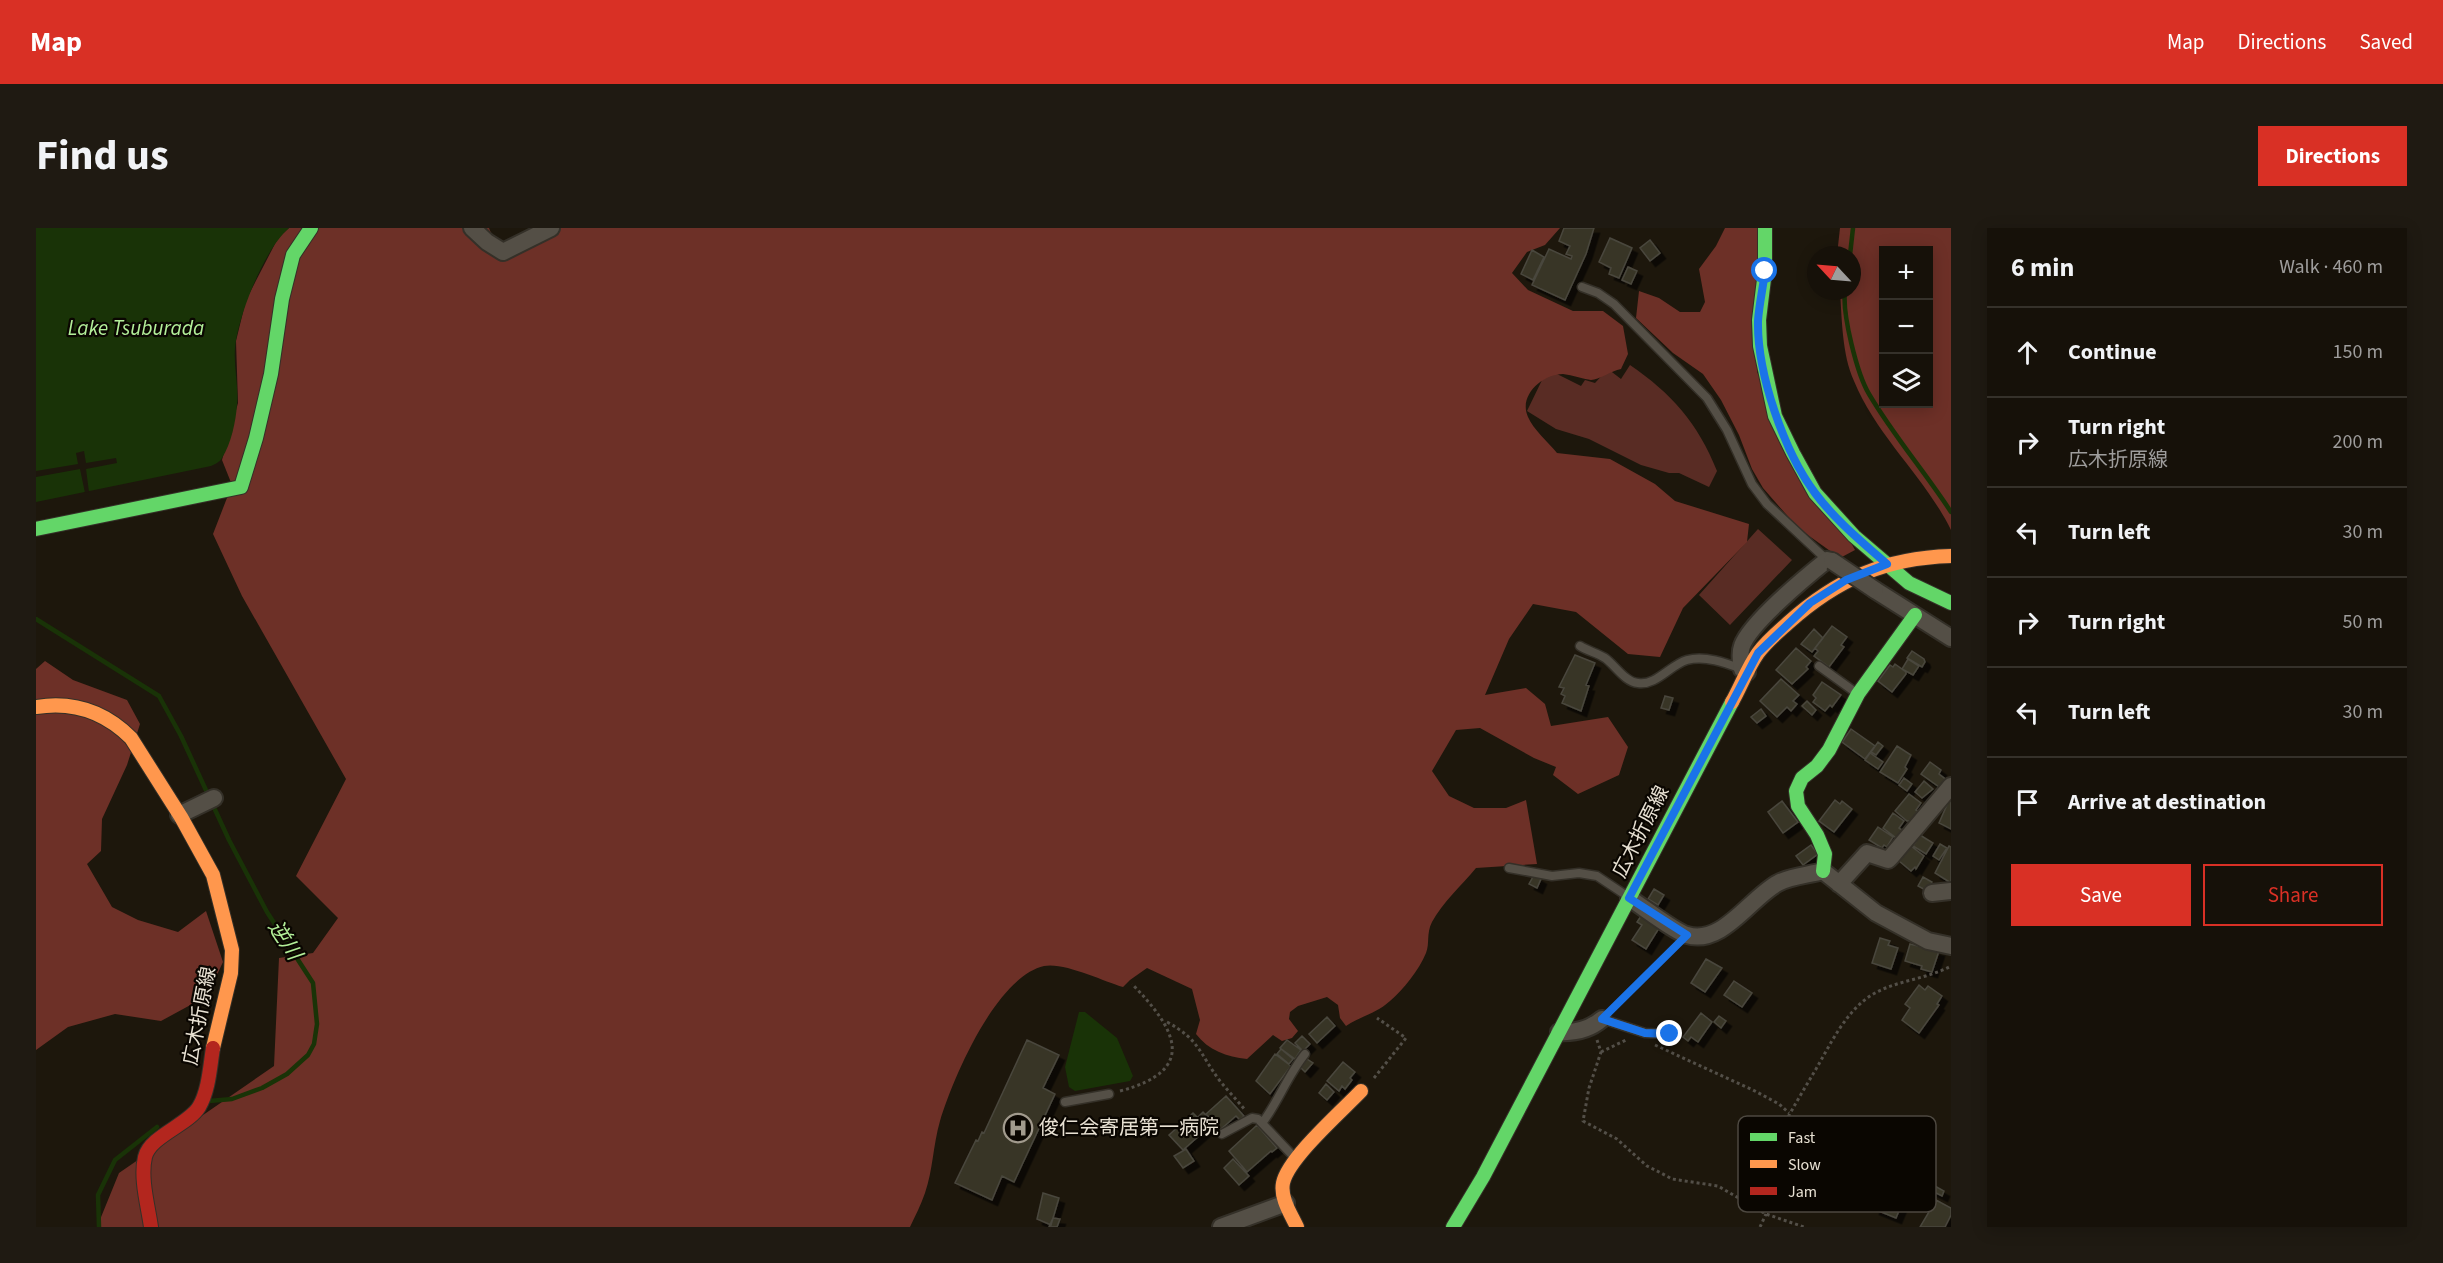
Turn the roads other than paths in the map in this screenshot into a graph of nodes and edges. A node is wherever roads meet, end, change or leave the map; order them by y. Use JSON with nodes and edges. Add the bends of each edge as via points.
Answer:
{"nodes":[{"id":1,"x":311,"y":228,"type":"edge"},
{"id":2,"x":472,"y":228,"type":"edge"},
{"id":3,"x":551,"y":228,"type":"edge"},
{"id":4,"x":1765,"y":228,"type":"edge"},
{"id":5,"x":1582,"y":287,"type":"dead end"},
{"id":6,"x":36,"y":529,"type":"edge"},
{"id":7,"x":1951,"y":556,"type":"edge"},
{"id":8,"x":1830,"y":560,"type":"junction"},
{"id":9,"x":1887,"y":564,"type":"junction"},
{"id":10,"x":1951,"y":603,"type":"edge"},
{"id":11,"x":1915,"y":615,"type":"junction"},
{"id":12,"x":1951,"y":638,"type":"edge"},
{"id":13,"x":1580,"y":646,"type":"dead end"},
{"id":14,"x":1819,"y":666,"type":"dead end"},
{"id":15,"x":1744,"y":671,"type":"junction"},
{"id":16,"x":1858,"y":694,"type":"junction"},
{"id":17,"x":36,"y":707,"type":"edge"},
{"id":18,"x":1951,"y":786,"type":"edge"},
{"id":19,"x":214,"y":798,"type":"dead end"},
{"id":20,"x":180,"y":815,"type":"junction"},
{"id":21,"x":1509,"y":868,"type":"dead end"},
{"id":22,"x":1823,"y":872,"type":"junction"},
{"id":23,"x":1839,"y":884,"type":"junction"},
{"id":24,"x":1951,"y":891,"type":"edge"},
{"id":25,"x":1932,"y":893,"type":"dead end"},
{"id":26,"x":1629,"y":898,"type":"junction"},
{"id":27,"x":1951,"y":946,"type":"edge"},
{"id":28,"x":1598,"y":1022,"type":"joint"},
{"id":29,"x":1559,"y":1032,"type":"junction"},
{"id":30,"x":1670,"y":1034,"type":"dead end"},
{"id":31,"x":1305,"y":1054,"type":"dead end"},
{"id":32,"x":1361,"y":1091,"type":"road end"},
{"id":33,"x":1109,"y":1094,"type":"road end"},
{"id":34,"x":1065,"y":1102,"type":"dead end"},
{"id":35,"x":1263,"y":1122,"type":"junction"},
{"id":36,"x":1222,"y":1134,"type":"dead end"},
{"id":37,"x":1296,"y":1160,"type":"junction"},
{"id":38,"x":1286,"y":1203,"type":"junction"},
{"id":39,"x":151,"y":1227,"type":"edge"},
{"id":40,"x":1221,"y":1227,"type":"edge"},
{"id":41,"x":1297,"y":1227,"type":"edge"},
{"id":42,"x":1453,"y":1227,"type":"edge"}],
"edges":[{"from":1,"to":6,"type":"main road","via":[[293,255],[271,374],[241,487]]},
{"from":2,"to":3,"type":"street","via":[[503,252]]},
{"from":4,"to":9,"type":"main road","via":[[1765,271],[1758,320],[1775,416],[1815,493],[1854,536]]},
{"from":5,"to":8,"type":"lane","via":[[1614,304],[1700,390],[1718,412],[1752,484],[1767,504]]},
{"from":7,"to":9,"type":"main road","name":"広木折原線"},
{"from":8,"to":11,"type":"street","bridge":true},
{"from":8,"to":15,"type":"street","via":[[1786,595],[1749,635],[1740,658]]},
{"from":9,"to":10,"type":"main road","via":[[1909,583]]},
{"from":9,"to":15,"type":"main road","name":"広木折原線","via":[[1846,580],[1810,603]]},
{"from":11,"to":12,"type":"street"},
{"from":11,"to":16,"type":"main road"},
{"from":13,"to":15,"type":"lane","via":[[1607,660],[1637,684],[1651,682],[1689,659],[1706,659]]},
{"from":14,"to":16,"type":"lane"},
{"from":15,"to":26,"type":"main road","name":"広木折原線"},
{"from":16,"to":22,"type":"main road","via":[[1829,750],[1802,778],[1796,791],[1798,806],[1825,854]]},
{"from":17,"to":20,"type":"main road","name":"広木折原線","via":[[75,706],[96,711],[121,726]]},
{"from":18,"to":23,"type":"street","via":[[1888,860],[1867,853]]},
{"from":19,"to":20,"type":"street"},
{"from":20,"to":39,"type":"main road","name":"広木折原線","via":[[213,875],[232,950],[231,973],[215,1030],[208,1080],[198,1107],[145,1155]]},
{"from":21,"to":26,"type":"lane","via":[[1552,876],[1597,876]]},
{"from":22,"to":23,"type":"street"},
{"from":22,"to":26,"type":"street","via":[[1780,881],[1711,936],[1687,935]]},
{"from":23,"to":27,"type":"street","via":[[1876,913],[1928,941]]},
{"from":24,"to":25,"type":"street"},
{"from":26,"to":29,"type":"main road","name":"広木折原線"},
{"from":28,"to":29,"type":"street","via":[[1571,1033]]},
{"from":28,"to":30,"type":"lane","via":[[1645,1033]]},
{"from":29,"to":42,"type":"main road","name":"広木折原線"},
{"from":31,"to":35,"type":"lane"},
{"from":32,"to":37,"type":"main road"},
{"from":33,"to":34,"type":"lane"},
{"from":35,"to":36,"type":"lane","via":[[1252,1118]]},
{"from":35,"to":37,"type":"lane"},
{"from":37,"to":38,"type":"main road","via":[[1283,1183]]},
{"from":38,"to":40,"type":"street"},
{"from":38,"to":41,"type":"main road"}]}
